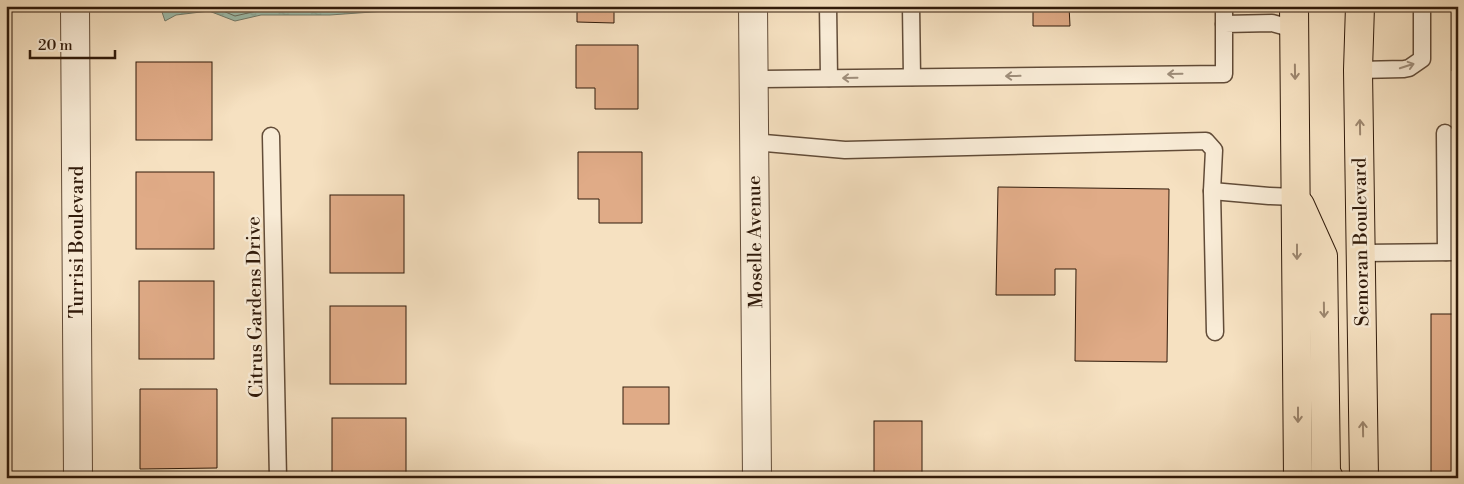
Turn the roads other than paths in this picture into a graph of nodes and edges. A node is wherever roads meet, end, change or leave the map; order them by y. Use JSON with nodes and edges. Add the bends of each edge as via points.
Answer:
{"nodes":[{"id":1,"x":75,"y":6,"type":"edge"},
{"id":2,"x":753,"y":6,"type":"edge"},
{"id":3,"x":828,"y":6,"type":"edge"},
{"id":4,"x":911,"y":6,"type":"edge"},
{"id":5,"x":1224,"y":6,"type":"edge"},
{"id":6,"x":1360,"y":6,"type":"edge"},
{"id":7,"x":1422,"y":6,"type":"edge"},
{"id":8,"x":1294,"y":18,"type":"edge"},
{"id":9,"x":1224,"y":24,"type":"junction"},
{"id":10,"x":1358,"y":70,"type":"junction"},
{"id":11,"x":912,"y":77,"type":"junction"},
{"id":12,"x":829,"y":78,"type":"junction"},
{"id":13,"x":754,"y":79,"type":"junction"},
{"id":14,"x":1445,"y":133,"type":"dead end"},
{"id":15,"x":271,"y":136,"type":"dead end"},
{"id":16,"x":754,"y":142,"type":"junction"},
{"id":17,"x":1212,"y":191,"type":"junction"},
{"id":18,"x":1296,"y":197,"type":"junction"},
{"id":19,"x":1452,"y":252,"type":"edge"},
{"id":20,"x":1362,"y":253,"type":"junction"},
{"id":21,"x":1214,"y":332,"type":"dead end"},
{"id":22,"x":78,"y":478,"type":"edge"},
{"id":23,"x":278,"y":478,"type":"edge"},
{"id":24,"x":757,"y":478,"type":"edge"},
{"id":25,"x":1298,"y":478,"type":"edge"},
{"id":26,"x":1330,"y":478,"type":"edge"},
{"id":27,"x":1364,"y":478,"type":"edge"}],
"edges":[{"from":1,"to":22,"type":"street","name":"Turrisi Boulevard"},
{"from":2,"to":13,"type":"street","name":"Moselle Avenue"},
{"from":3,"to":12,"type":"lane"},
{"from":4,"to":11,"type":"lane"},
{"from":5,"to":9,"type":"lane"},
{"from":6,"to":10,"type":"main road","name":"Semoran Boulevard"},
{"from":10,"to":7,"type":"lane","one_way":true,"via":[[1404,69],[1422,59]]},
{"from":8,"to":9,"type":"lane","via":[[1272,23]]},
{"from":8,"to":18,"type":"main road","one_way":true},
{"from":9,"to":11,"type":"lane","one_way":true,"via":[[1224,74]]},
{"from":20,"to":10,"type":"main road","name":"Semoran Boulevard","one_way":true},
{"from":11,"to":12,"type":"lane","one_way":true},
{"from":12,"to":13,"type":"lane"},
{"from":13,"to":16,"type":"street","name":"Moselle Avenue"},
{"from":14,"to":19,"type":"lane"},
{"from":15,"to":23,"type":"lane","name":"Citrus Gardens Drive"},
{"from":16,"to":17,"type":"lane","via":[[845,150],[1206,141],[1214,150]]},
{"from":16,"to":24,"type":"street","name":"Moselle Avenue"},
{"from":17,"to":18,"type":"lane"},
{"from":17,"to":21,"type":"lane"},
{"from":18,"to":25,"type":"main road","one_way":true},
{"from":18,"to":26,"type":"main road","one_way":true,"via":[[1323,256],[1326,472]]},
{"from":19,"to":20,"type":"lane"},
{"from":27,"to":20,"type":"main road","name":"Semoran Boulevard","one_way":true}]}
